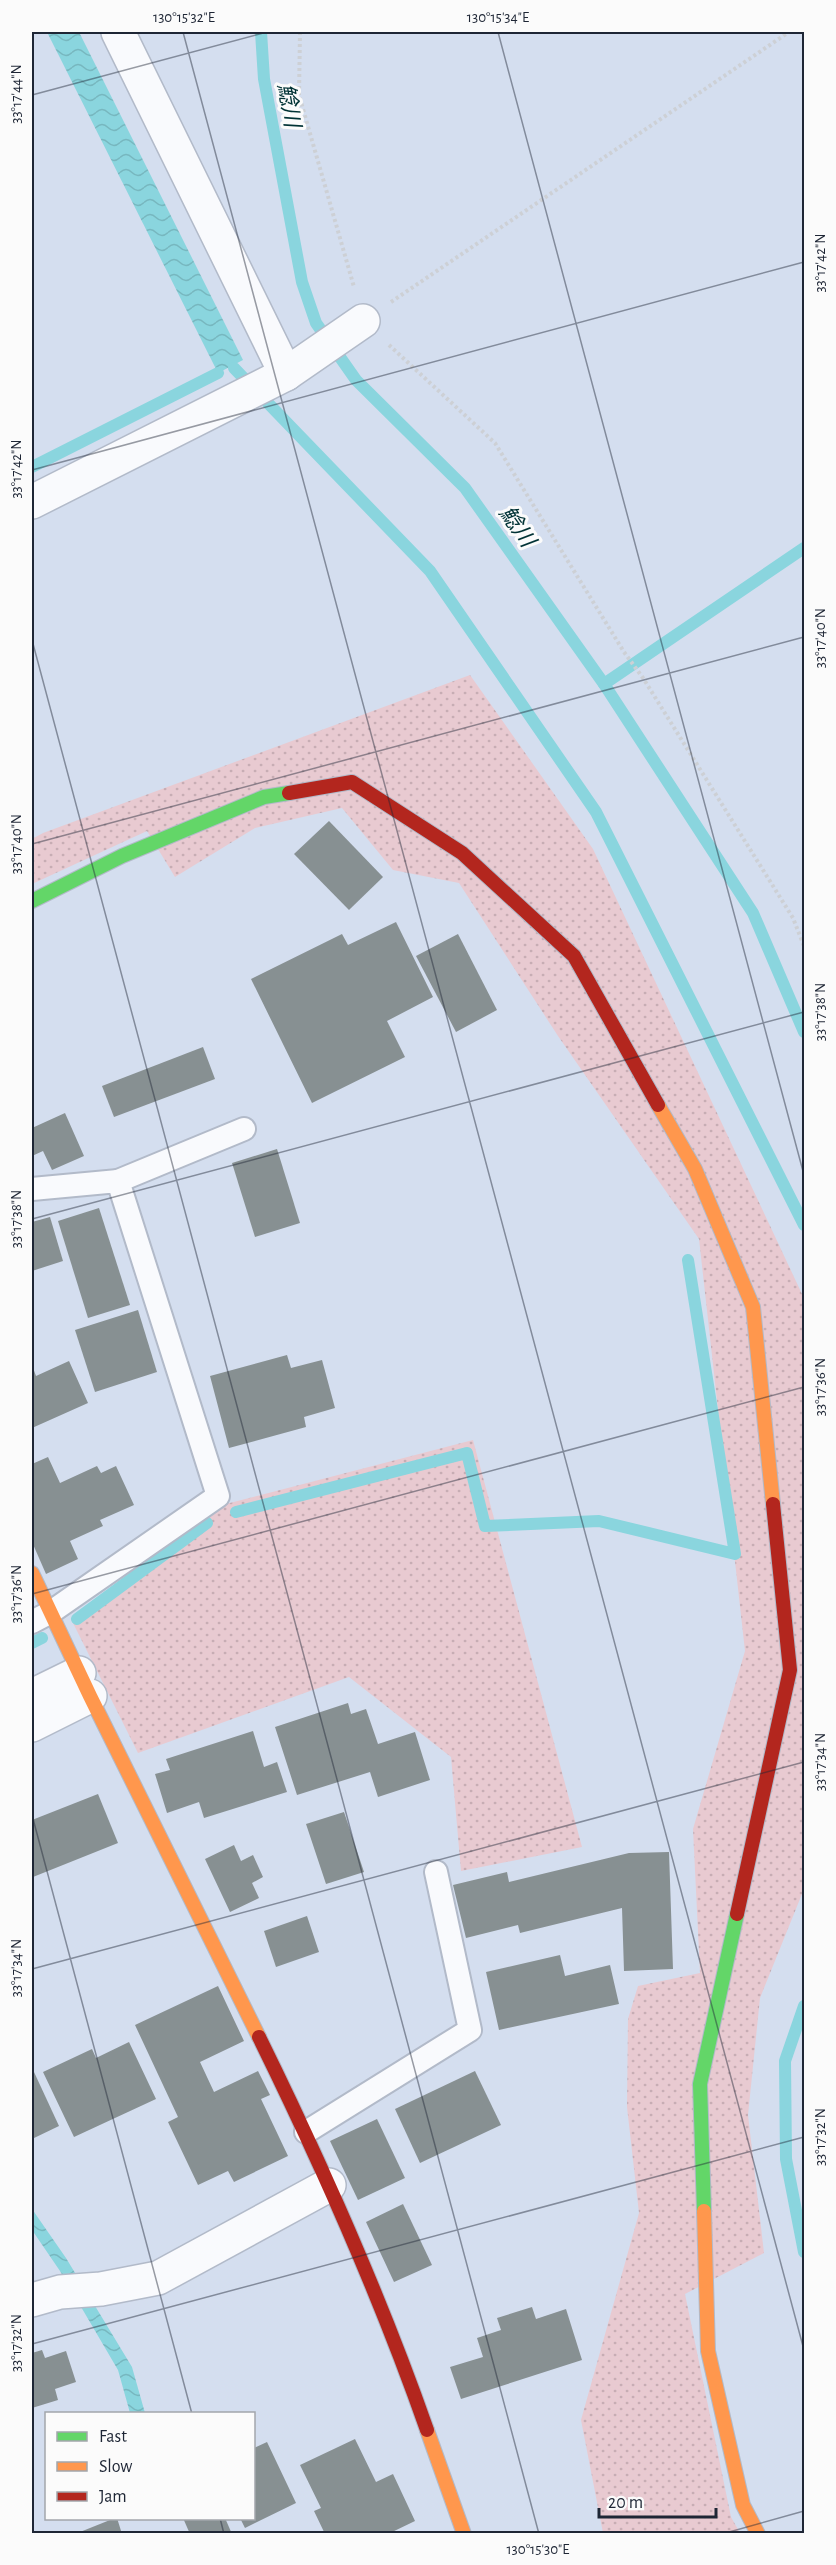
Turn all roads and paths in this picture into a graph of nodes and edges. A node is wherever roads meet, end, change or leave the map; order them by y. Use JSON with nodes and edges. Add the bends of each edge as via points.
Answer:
{"nodes":[{"id":1,"x":118,"y":32,"type":"edge"},
{"id":2,"x":300,"y":32,"type":"edge"},
{"id":3,"x":789,"y":32,"type":"edge"},
{"id":4,"x":363,"y":321,"type":"junction"},
{"id":5,"x":278,"y":378,"type":"junction"},
{"id":6,"x":32,"y":502,"type":"edge"},
{"id":7,"x":32,"y":901,"type":"edge"},
{"id":8,"x":804,"y":946,"type":"edge"},
{"id":9,"x":244,"y":1129,"type":"dead end"},
{"id":10,"x":118,"y":1181,"type":"junction"},
{"id":11,"x":32,"y":1188,"type":"edge"},
{"id":12,"x":32,"y":1573,"type":"edge"},
{"id":13,"x":41,"y":1617,"type":"edge"},
{"id":14,"x":85,"y":1684,"type":"junction"},
{"id":15,"x":32,"y":1695,"type":"edge"},
{"id":16,"x":32,"y":1725,"type":"edge"},
{"id":17,"x":436,"y":1872,"type":"dead end"},
{"id":18,"x":306,"y":2132,"type":"junction"},
{"id":19,"x":329,"y":2185,"type":"junction"},
{"id":20,"x":46,"y":2296,"type":"edge"},
{"id":21,"x":464,"y":2534,"type":"edge"},
{"id":22,"x":758,"y":2534,"type":"edge"}],
"edges":[{"from":1,"to":5,"type":"street"},
{"from":2,"to":4,"type":"path","via":[[299,95]]},
{"from":3,"to":4,"type":"path"},
{"from":4,"to":5,"type":"street"},
{"from":4,"to":8,"type":"path","via":[[495,443],[793,918]]},
{"from":5,"to":6,"type":"street"},
{"from":7,"to":22,"type":"street","via":[[122,856],[264,797],[352,782],[462,853],[574,956],[695,1169],[753,1307],[790,1670],[700,2084],[708,2351],[743,2505]]},
{"from":9,"to":10,"type":"lane"},
{"from":10,"to":11,"type":"lane"},
{"from":10,"to":13,"type":"lane","via":[[218,1496]]},
{"from":12,"to":13,"type":"street"},
{"from":13,"to":14,"type":"street"},
{"from":14,"to":15,"type":"street"},
{"from":14,"to":16,"type":"street"},
{"from":14,"to":18,"type":"street"},
{"from":17,"to":18,"type":"lane","via":[[470,2030]]},
{"from":18,"to":19,"type":"street"},
{"from":19,"to":20,"type":"street","via":[[158,2278]]},
{"from":19,"to":21,"type":"street","via":[[404,2364]]}]}
